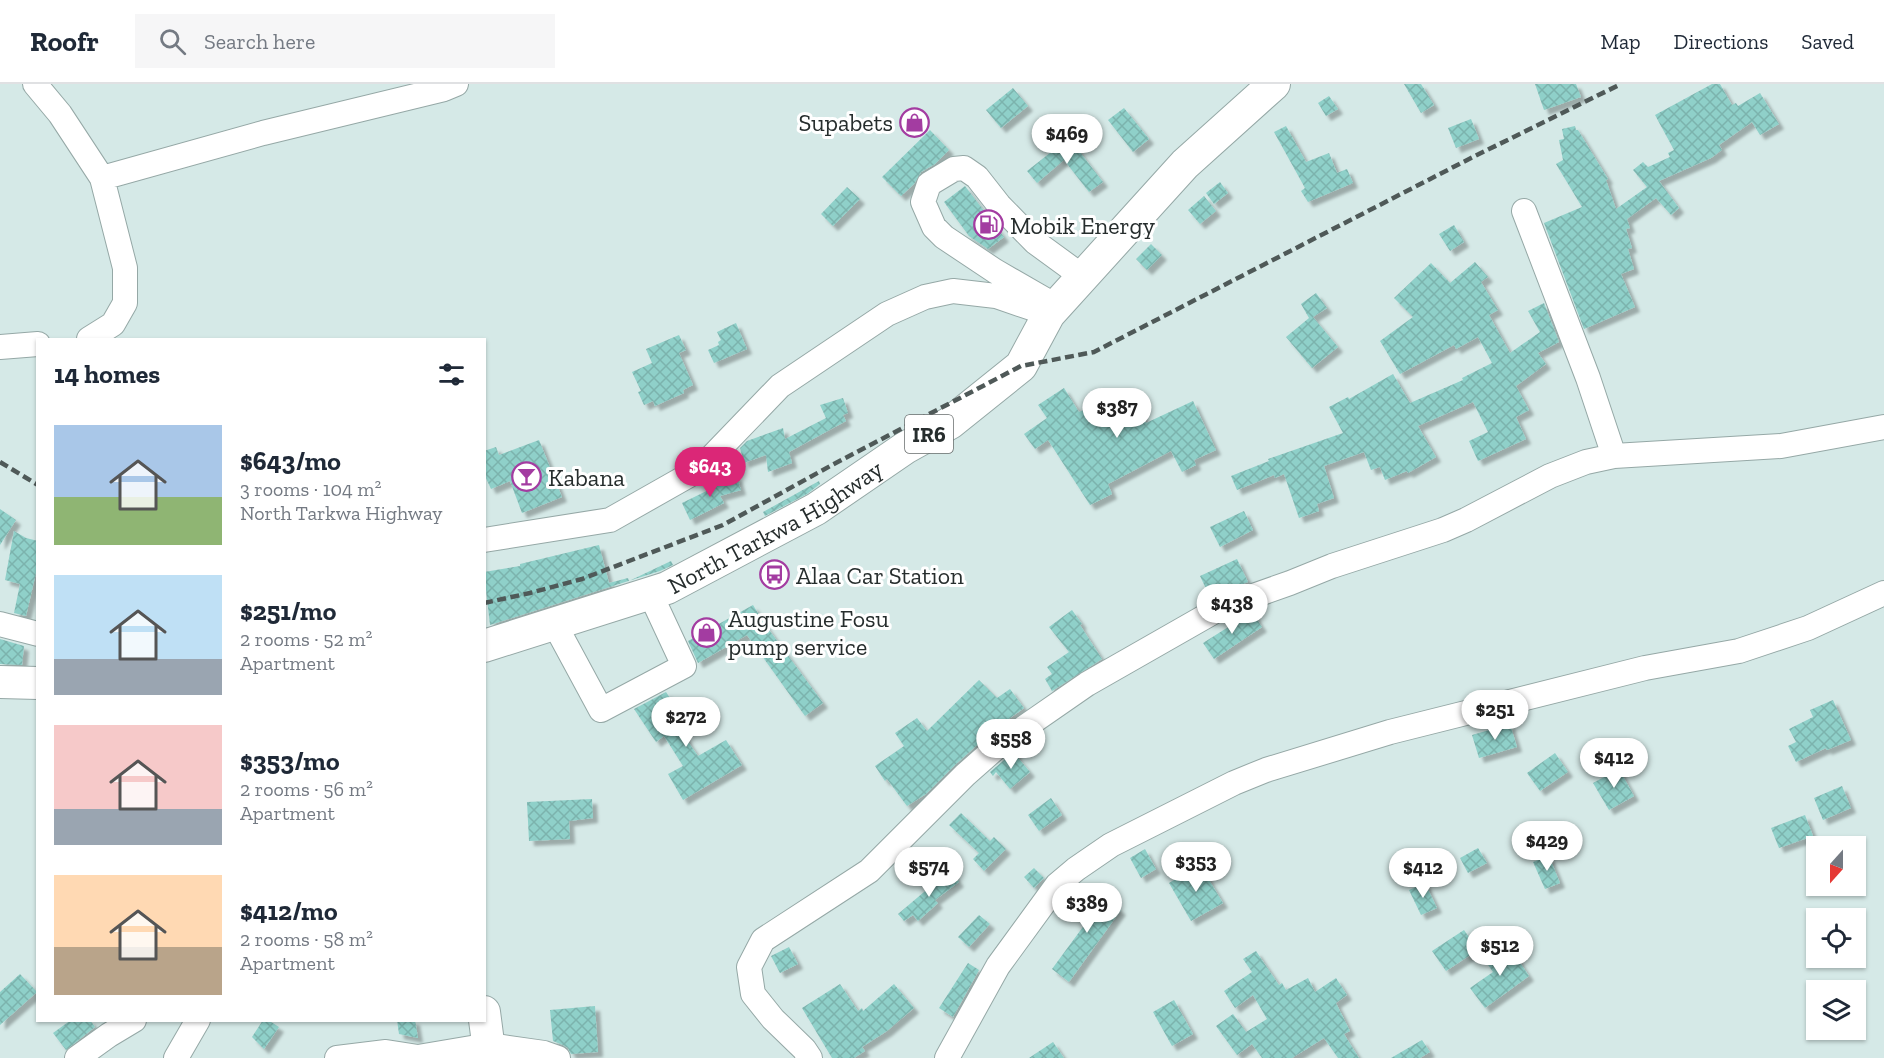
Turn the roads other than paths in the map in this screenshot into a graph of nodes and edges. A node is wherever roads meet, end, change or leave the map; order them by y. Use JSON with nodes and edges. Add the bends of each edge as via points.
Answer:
{"nodes":[{"id":1,"x":35,"y":84,"type":"edge"},
{"id":2,"x":456,"y":84,"type":"edge"},
{"id":3,"x":1274,"y":84,"type":"edge"},
{"id":4,"x":102,"y":178,"type":"junction"},
{"id":5,"x":1524,"y":211,"type":"dead end"},
{"id":6,"x":1083,"y":277,"type":"junction"},
{"id":7,"x":1053,"y":310,"type":"junction"},
{"id":8,"x":91,"y":338,"type":"edge"},
{"id":9,"x":36,"y":344,"type":"edge"},
{"id":10,"x":0,"y":347,"type":"edge"},
{"id":11,"x":1884,"y":427,"type":"edge"},
{"id":12,"x":1614,"y":456,"type":"junction"},
{"id":13,"x":486,"y":540,"type":"edge"},
{"id":14,"x":650,"y":593,"type":"junction"},
{"id":15,"x":1884,"y":593,"type":"edge"},
{"id":16,"x":554,"y":623,"type":"junction"},
{"id":17,"x":0,"y":624,"type":"edge"},
{"id":18,"x":36,"y":633,"type":"edge"},
{"id":19,"x":486,"y":645,"type":"edge"},
{"id":20,"x":0,"y":682,"type":"edge"},
{"id":21,"x":36,"y":683,"type":"edge"},
{"id":22,"x":131,"y":1022,"type":"edge"},
{"id":23,"x":197,"y":1022,"type":"edge"},
{"id":24,"x":485,"y":1022,"type":"edge"},
{"id":25,"x":489,"y":1052,"type":"edge"},
{"id":26,"x":77,"y":1058,"type":"edge"},
{"id":27,"x":176,"y":1058,"type":"edge"},
{"id":28,"x":337,"y":1058,"type":"edge"},
{"id":29,"x":418,"y":1058,"type":"edge"},
{"id":30,"x":558,"y":1058,"type":"edge"},
{"id":31,"x":810,"y":1058,"type":"edge"},
{"id":32,"x":947,"y":1058,"type":"edge"}],
"edges":[{"from":1,"to":4,"type":"street"},
{"from":2,"to":4,"type":"street"},
{"from":3,"to":6,"type":"main road","name":"North Tarkwa Highway","number":"IR6","via":[[1185,164]]},
{"from":4,"to":8,"type":"street","via":[[125,268],[124,303],[113,324]]},
{"from":5,"to":12,"type":"street"},
{"from":6,"to":7,"type":"main road","name":"North Tarkwa Highway","number":"IR6"},
{"from":6,"to":7,"type":"street","via":[[1035,242],[964,168],[954,169],[929,184],[923,202],[934,227]]},
{"from":7,"to":13,"type":"street","via":[[996,296],[953,291],[925,297],[888,314],[780,386],[700,469],[610,520]]},
{"from":7,"to":14,"type":"main road","name":"North Tarkwa Highway","number":"IR6","via":[[1021,366],[950,423],[905,447],[816,509],[667,588]]},
{"from":9,"to":10,"type":"street"},
{"from":11,"to":12,"type":"street","via":[[1781,446]]},
{"from":12,"to":31,"type":"street","via":[[1550,476],[1443,530],[1222,607],[1087,684],[999,744],[869,870],[763,940],[749,967],[753,994]]},
{"from":14,"to":16,"type":"main road","name":"North Tarkwa Highway","number":"IR6"},
{"from":14,"to":16,"type":"street","via":[[684,666],[601,710]]},
{"from":15,"to":32,"type":"street","via":[[1808,628],[1739,651],[1645,668],[1390,732],[1234,783],[1111,845],[1057,885],[998,966]]},
{"from":16,"to":19,"type":"main road","name":"North Tarkwa Highway","number":"IR6"},
{"from":17,"to":18,"type":"street"},
{"from":20,"to":21,"type":"main road"},
{"from":22,"to":26,"type":"street"},
{"from":23,"to":27,"type":"street"},
{"from":24,"to":25,"type":"main road"},
{"from":25,"to":29,"type":"street"},
{"from":25,"to":30,"type":"street","via":[[544,1053]]},
{"from":28,"to":29,"type":"street","via":[[386,1052]]}]}
